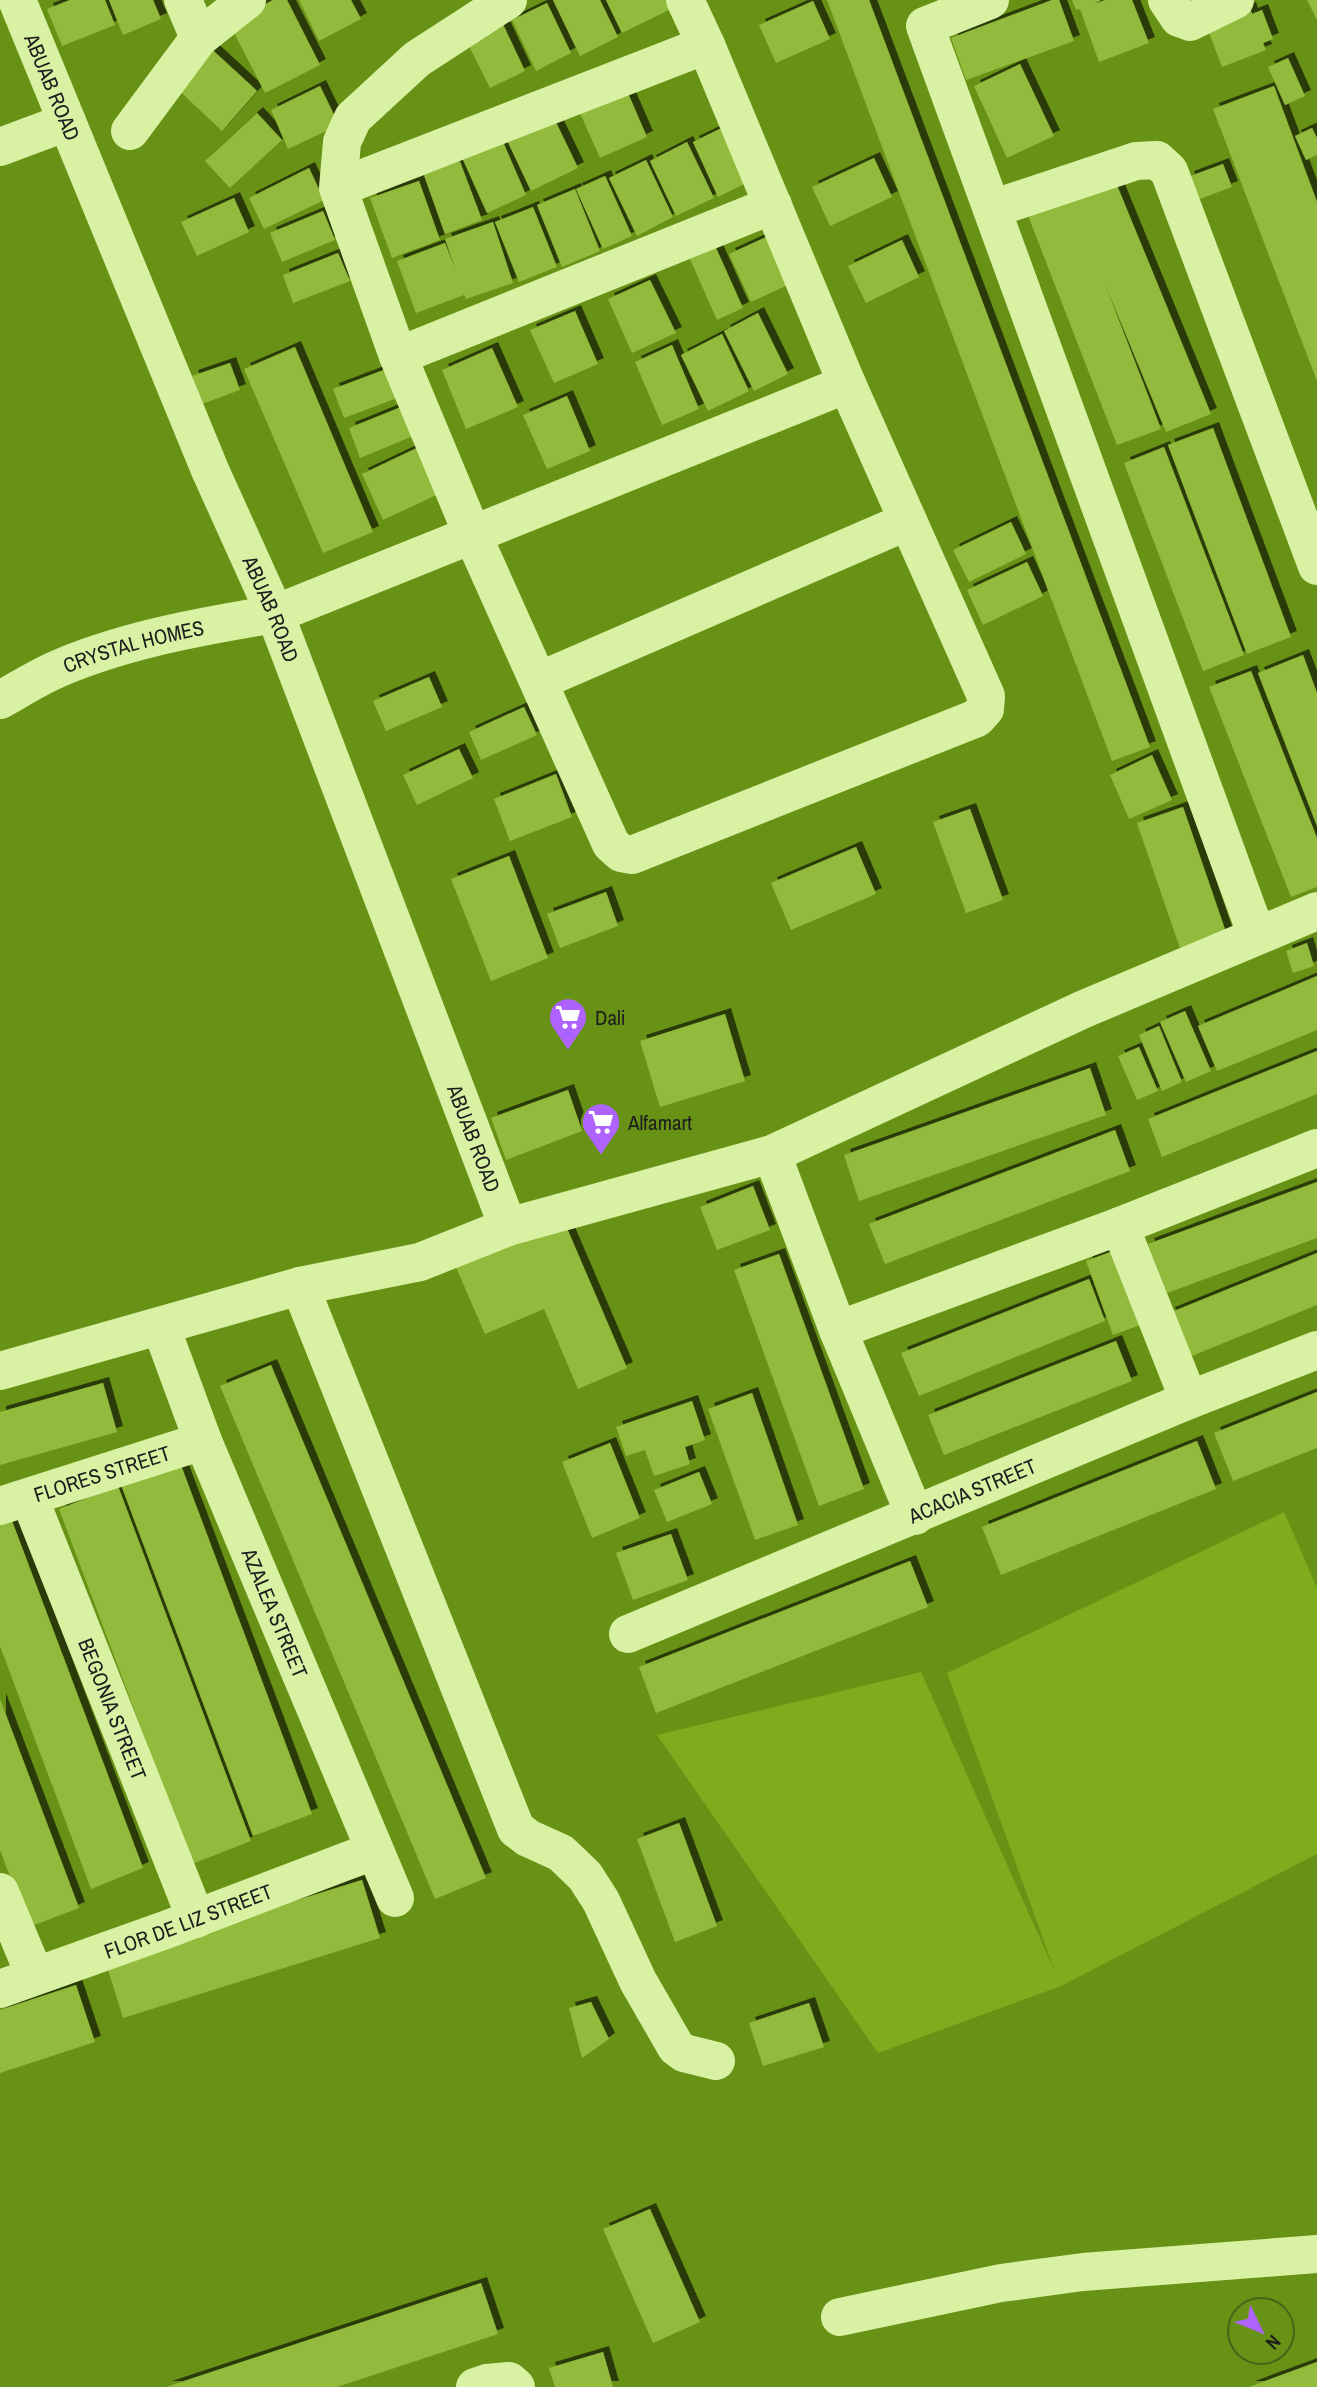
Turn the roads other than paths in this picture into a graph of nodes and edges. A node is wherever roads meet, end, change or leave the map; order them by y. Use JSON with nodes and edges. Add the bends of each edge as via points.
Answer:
{"nodes":[{"id":1,"x":183,"y":0,"type":"edge"},
{"id":2,"x":247,"y":0,"type":"edge"},
{"id":3,"x":508,"y":0,"type":"edge"},
{"id":4,"x":685,"y":0,"type":"edge"},
{"id":5,"x":990,"y":0,"type":"edge"},
{"id":6,"x":1167,"y":0,"type":"edge"},
{"id":7,"x":1235,"y":0,"type":"edge"},
{"id":8,"x":12,"y":7,"type":"edge"},
{"id":9,"x":920,"y":13,"type":"edge"},
{"id":10,"x":199,"y":38,"type":"junction"},
{"id":11,"x":706,"y":45,"type":"junction"},
{"id":12,"x":67,"y":122,"type":"junction"},
{"id":13,"x":130,"y":131,"type":"dead end"},
{"id":14,"x":0,"y":147,"type":"edge"},
{"id":15,"x":338,"y":188,"type":"junction"},
{"id":16,"x":774,"y":205,"type":"junction"},
{"id":17,"x":992,"y":209,"type":"junction"},
{"id":18,"x":398,"y":356,"type":"junction"},
{"id":19,"x":847,"y":384,"type":"junction"},
{"id":20,"x":908,"y":521,"type":"junction"},
{"id":21,"x":473,"y":536,"type":"junction"},
{"id":22,"x":1317,"y":566,"type":"edge"},
{"id":23,"x":275,"y":614,"type":"junction"},
{"id":24,"x":540,"y":681,"type":"junction"},
{"id":25,"x":0,"y":700,"type":"edge"},
{"id":26,"x":1317,"y":911,"type":"edge"},
{"id":27,"x":1257,"y":936,"type":"junction"},
{"id":28,"x":1317,"y":1148,"type":"edge"},
{"id":29,"x":772,"y":1154,"type":"junction"},
{"id":30,"x":1120,"y":1226,"type":"junction"},
{"id":31,"x":508,"y":1227,"type":"junction"},
{"id":32,"x":300,"y":1286,"type":"junction"},
{"id":33,"x":161,"y":1326,"type":"junction"},
{"id":34,"x":838,"y":1330,"type":"junction"},
{"id":35,"x":1317,"y":1350,"type":"edge"},
{"id":36,"x":0,"y":1371,"type":"edge"},
{"id":37,"x":1189,"y":1400,"type":"junction"},
{"id":38,"x":202,"y":1441,"type":"junction"},
{"id":39,"x":14,"y":1502,"type":"edge"},
{"id":40,"x":915,"y":1516,"type":"junction"},
{"id":41,"x":628,"y":1634,"type":"dead end"},
{"id":42,"x":373,"y":1851,"type":"junction"},
{"id":43,"x":0,"y":1892,"type":"edge"},
{"id":44,"x":395,"y":1898,"type":"dead end"},
{"id":45,"x":196,"y":1919,"type":"junction"},
{"id":46,"x":18,"y":1983,"type":"edge"},
{"id":47,"x":716,"y":2062,"type":"dead end"},
{"id":48,"x":1317,"y":2254,"type":"edge"},
{"id":49,"x":840,"y":2317,"type":"dead end"},
{"id":50,"x":475,"y":2387,"type":"edge"},
{"id":51,"x":516,"y":2387,"type":"edge"}],
"edges":[{"from":1,"to":10,"type":"street"},
{"from":2,"to":10,"type":"street"},
{"from":3,"to":15,"type":"street","via":[[417,59],[353,118],[342,142]]},
{"from":4,"to":11,"type":"street"},
{"from":5,"to":9,"type":"street"},
{"from":6,"to":7,"type":"street","via":[[1179,18],[1190,22]]},
{"from":8,"to":12,"type":"street","name":"ABUAB ROAD"},
{"from":9,"to":17,"type":"street"},
{"from":10,"to":13,"type":"street"},
{"from":11,"to":15,"type":"street"},
{"from":11,"to":16,"type":"street"},
{"from":12,"to":14,"type":"street"},
{"from":12,"to":23,"type":"street","name":"ABUAB ROAD","via":[[210,470]]},
{"from":15,"to":18,"type":"street"},
{"from":16,"to":18,"type":"street"},
{"from":16,"to":19,"type":"street"},
{"from":17,"to":22,"type":"street","via":[[1136,161],[1157,160],[1169,171]]},
{"from":17,"to":27,"type":"street"},
{"from":18,"to":21,"type":"street"},
{"from":19,"to":20,"type":"street"},
{"from":19,"to":21,"type":"street","name":"CRYSTAL HOMES"},
{"from":20,"to":24,"type":"street"},
{"from":20,"to":24,"type":"street","via":[[986,696],[985,709],[977,718],[632,855],[611,844]]},
{"from":21,"to":23,"type":"street","name":"CRYSTAL HOMES"},
{"from":21,"to":24,"type":"street"},
{"from":23,"to":25,"type":"street","name":"CRYSTAL HOMES","via":[[202,626],[104,652],[60,668]]},
{"from":23,"to":31,"type":"street","name":"ABUAB ROAD"},
{"from":26,"to":27,"type":"street"},
{"from":27,"to":29,"type":"street","via":[[1084,1009]]},
{"from":28,"to":30,"type":"street"},
{"from":29,"to":31,"type":"street"},
{"from":29,"to":34,"type":"street"},
{"from":30,"to":34,"type":"street"},
{"from":30,"to":37,"type":"street"},
{"from":31,"to":32,"type":"street","via":[[420,1262]]},
{"from":32,"to":33,"type":"street"},
{"from":32,"to":47,"type":"street","via":[[516,1829],[561,1853],[585,1876],[676,2047]]},
{"from":33,"to":36,"type":"street"},
{"from":33,"to":38,"type":"street","name":"AZALEA STREET"},
{"from":34,"to":40,"type":"street"},
{"from":35,"to":37,"type":"street","name":"ACACIA STREET"},
{"from":37,"to":40,"type":"street","name":"ACACIA STREET"},
{"from":38,"to":39,"type":"street","name":"FLORES STREET"},
{"from":38,"to":42,"type":"street","name":"AZALEA STREET"},
{"from":39,"to":45,"type":"street","name":"BEGONIA STREET"},
{"from":40,"to":41,"type":"street","name":"ACACIA STREET"},
{"from":42,"to":44,"type":"street","name":"AZALEA STREET"},
{"from":42,"to":45,"type":"street","name":"FLOR DE LIZ STREET"},
{"from":43,"to":46,"type":"street"},
{"from":45,"to":46,"type":"street","name":"FLOR DE LIZ STREET"},
{"from":48,"to":49,"type":"street","via":[[1083,2272],[1001,2283]]},
{"from":50,"to":51,"type":"street","via":[[509,2381]]}]}
